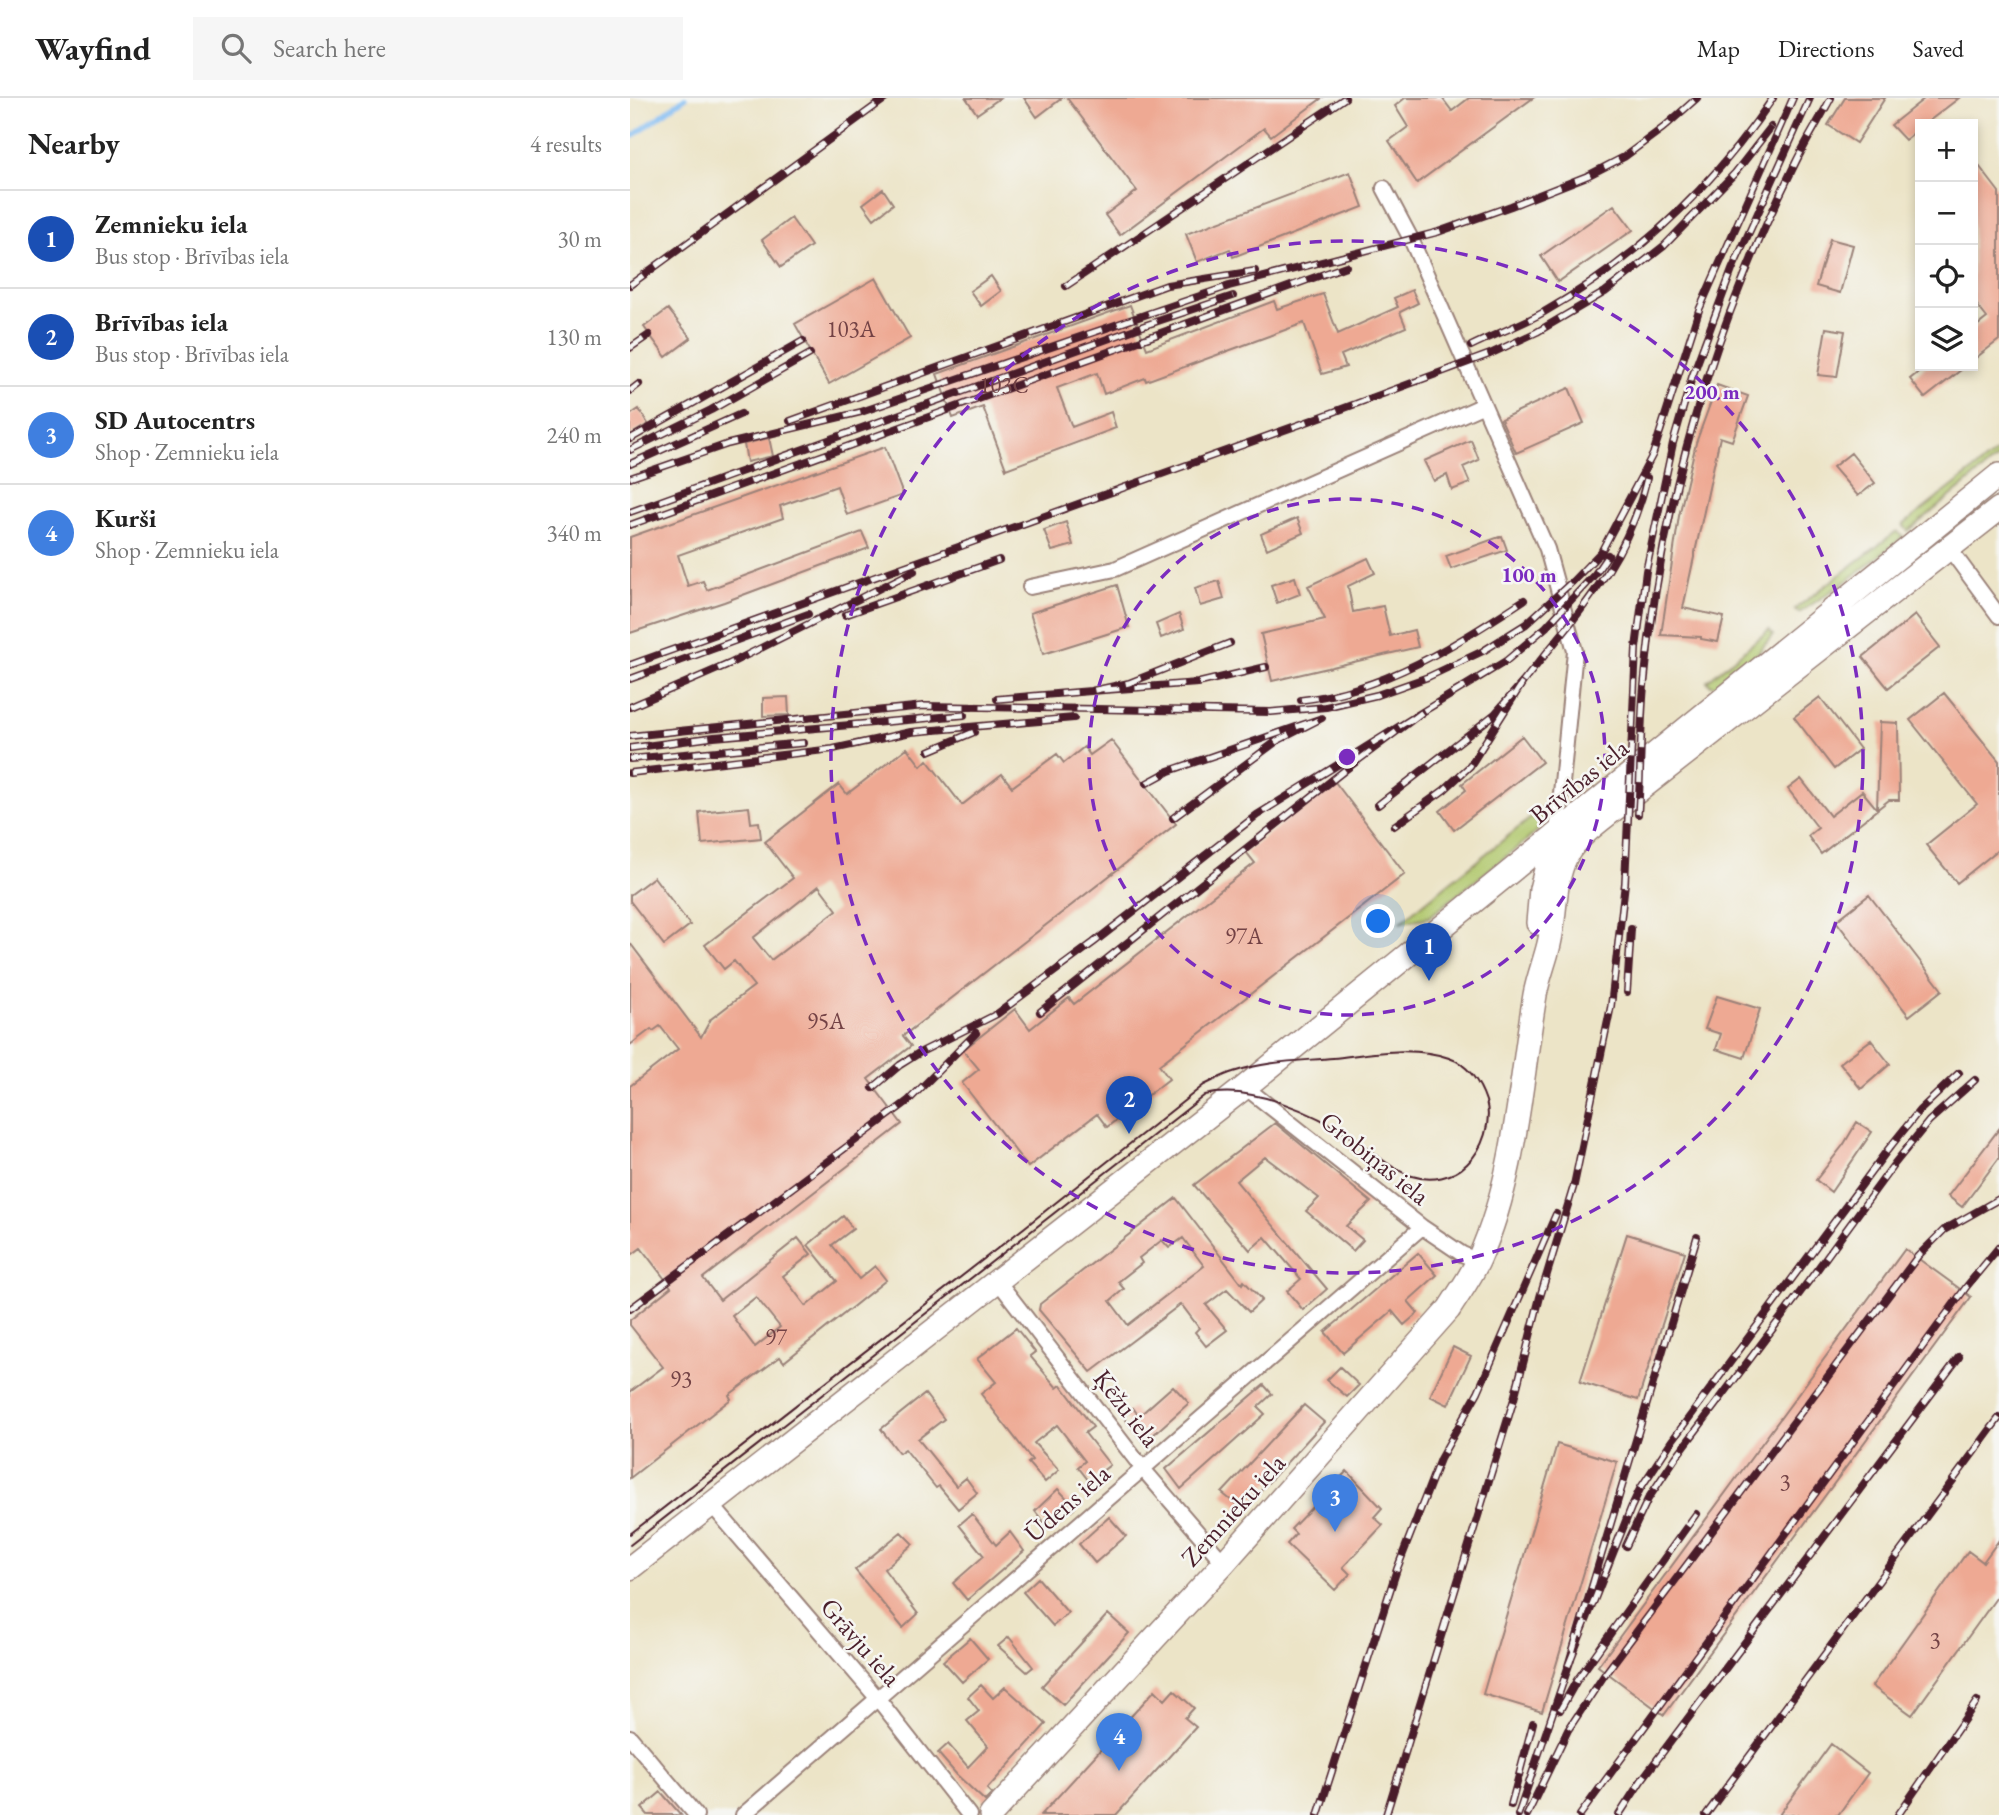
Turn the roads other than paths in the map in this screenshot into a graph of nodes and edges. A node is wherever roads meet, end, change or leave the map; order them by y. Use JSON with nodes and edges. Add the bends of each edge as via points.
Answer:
{"nodes":[{"id":1,"x":1384,"y":188,"type":"dead end"},
{"id":2,"x":1484,"y":405,"type":"junction"},
{"id":3,"x":1999,"y":475,"type":"edge"},
{"id":4,"x":1999,"y":509,"type":"edge"},
{"id":5,"x":1949,"y":548,"type":"junction"},
{"id":6,"x":1030,"y":587,"type":"dead end"},
{"id":7,"x":1999,"y":616,"type":"edge"},
{"id":8,"x":1562,"y":844,"type":"junction"},
{"id":9,"x":1245,"y":1087,"type":"junction"},
{"id":10,"x":1422,"y":1227,"type":"junction"},
{"id":11,"x":1478,"y":1261,"type":"junction"},
{"id":12,"x":997,"y":1280,"type":"junction"},
{"id":13,"x":1143,"y":1469,"type":"junction"},
{"id":14,"x":711,"y":1504,"type":"junction"},
{"id":15,"x":1224,"y":1563,"type":"junction"},
{"id":16,"x":630,"y":1568,"type":"edge"},
{"id":17,"x":878,"y":1699,"type":"junction"},
{"id":18,"x":630,"y":1737,"type":"edge"},
{"id":19,"x":696,"y":1815,"type":"edge"},
{"id":20,"x":743,"y":1815,"type":"edge"},
{"id":21,"x":969,"y":1815,"type":"edge"},
{"id":22,"x":991,"y":1815,"type":"edge"}],
"edges":[{"from":1,"to":2,"type":"street"},
{"from":2,"to":6,"type":"street","via":[[1115,569]]},
{"from":2,"to":8,"type":"street","via":[[1547,549],[1575,651]]},
{"from":3,"to":8,"type":"highway","name":"Brīvības iela"},
{"from":4,"to":5,"type":"highway","name":"Brīvības iela"},
{"from":5,"to":7,"type":"street"},
{"from":5,"to":8,"type":"highway","name":"Brīvības iela","via":[[1596,824]]},
{"from":8,"to":9,"type":"highway","name":"Brīvības iela"},
{"from":8,"to":11,"type":"highway","name":"Zemnieku iela","via":[[1541,889],[1533,965],[1535,992],[1508,1174]]},
{"from":9,"to":10,"type":"street","name":"Grobiņas iela"},
{"from":9,"to":12,"type":"highway","name":"Brīvības iela"},
{"from":10,"to":11,"type":"street","name":"Grobiņas iela"},
{"from":10,"to":13,"type":"street","name":"Ūdens iela"},
{"from":11,"to":15,"type":"highway","name":"Zemnieku iela","via":[[1449,1309]]},
{"from":12,"to":13,"type":"street","name":"Ķēžu iela"},
{"from":12,"to":14,"type":"highway","name":"Brīvības iela"},
{"from":13,"to":15,"type":"street","name":"Ķēžu iela"},
{"from":13,"to":17,"type":"street","name":"Ūdens iela"},
{"from":14,"to":16,"type":"highway","name":"Brīvības iela"},
{"from":14,"to":17,"type":"street","name":"Grāvju iela"},
{"from":15,"to":22,"type":"highway","name":"Zemnieku iela"},
{"from":17,"to":20,"type":"street","name":"Ūdens iela"},
{"from":17,"to":21,"type":"street","name":"Grāvju iela"},
{"from":18,"to":19,"type":"street"}]}
